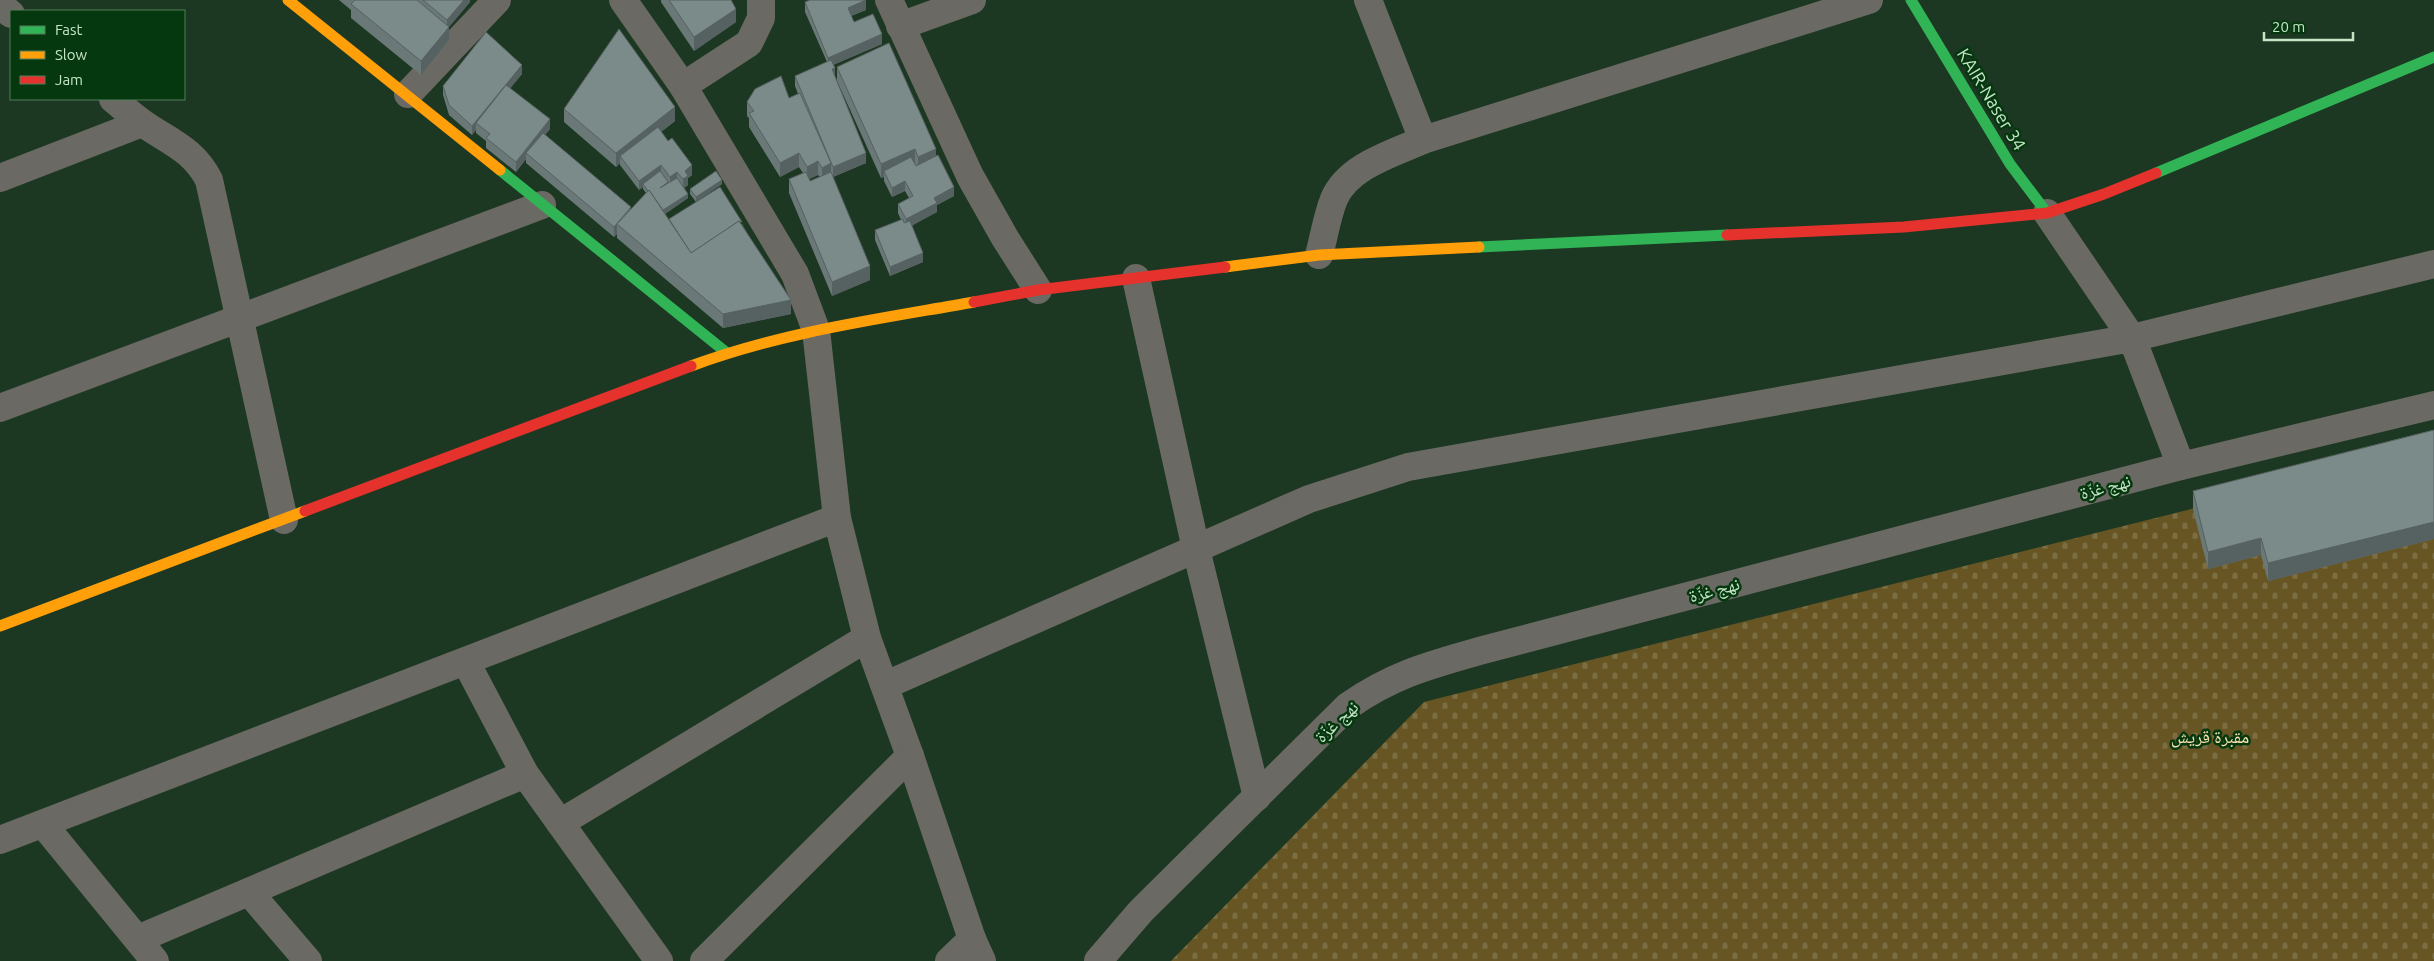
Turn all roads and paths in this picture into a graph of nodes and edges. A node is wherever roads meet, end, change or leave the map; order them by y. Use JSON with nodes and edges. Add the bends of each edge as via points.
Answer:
{"nodes":[{"id":1,"x":288,"y":0,"type":"edge"},
{"id":2,"x":498,"y":0,"type":"edge"},
{"id":3,"x":623,"y":0,"type":"edge"},
{"id":4,"x":761,"y":0,"type":"edge"},
{"id":5,"x":889,"y":0,"type":"edge"},
{"id":6,"x":972,"y":0,"type":"edge"},
{"id":7,"x":1368,"y":0,"type":"edge"},
{"id":8,"x":1869,"y":0,"type":"edge"},
{"id":9,"x":1912,"y":0,"type":"edge"},
{"id":10,"x":0,"y":5,"type":"edge"},
{"id":11,"x":10,"y":13,"type":"edge"},
{"id":12,"x":900,"y":26,"type":"junction"},
{"id":13,"x":2434,"y":56,"type":"edge"},
{"id":14,"x":683,"y":86,"type":"junction"},
{"id":15,"x":408,"y":94,"type":"junction"},
{"id":16,"x":114,"y":100,"type":"edge"},
{"id":17,"x":142,"y":123,"type":"junction"},
{"id":18,"x":1423,"y":140,"type":"junction"},
{"id":19,"x":0,"y":178,"type":"edge"},
{"id":20,"x":542,"y":205,"type":"junction"},
{"id":21,"x":2047,"y":213,"type":"junction"},
{"id":22,"x":1319,"y":255,"type":"junction"},
{"id":23,"x":2434,"y":264,"type":"edge"},
{"id":24,"x":1136,"y":278,"type":"junction"},
{"id":25,"x":1038,"y":290,"type":"junction"},
{"id":26,"x":241,"y":318,"type":"junction"},
{"id":27,"x":816,"y":330,"type":"junction"},
{"id":28,"x":2132,"y":338,"type":"junction"},
{"id":29,"x":728,"y":353,"type":"junction"},
{"id":30,"x":2434,"y":405,"type":"edge"},
{"id":31,"x":0,"y":408,"type":"edge"},
{"id":32,"x":2181,"y":466,"type":"junction"},
{"id":33,"x":837,"y":518,"type":"junction"},
{"id":34,"x":284,"y":520,"type":"junction"},
{"id":35,"x":1196,"y":549,"type":"junction"},
{"id":36,"x":0,"y":626,"type":"edge"},
{"id":37,"x":867,"y":638,"type":"junction"},
{"id":38,"x":466,"y":662,"type":"junction"},
{"id":39,"x":886,"y":685,"type":"junction"},
{"id":40,"x":910,"y":756,"type":"junction"},
{"id":41,"x":524,"y":774,"type":"junction"},
{"id":42,"x":1257,"y":797,"type":"junction"},
{"id":43,"x":560,"y":822,"type":"junction"},
{"id":44,"x":43,"y":824,"type":"junction"},
{"id":45,"x":0,"y":840,"type":"edge"},
{"id":46,"x":249,"y":892,"type":"junction"},
{"id":47,"x":138,"y":939,"type":"junction"},
{"id":48,"x":977,"y":950,"type":"edge"},
{"id":49,"x":155,"y":961,"type":"edge"},
{"id":50,"x":308,"y":961,"type":"edge"},
{"id":51,"x":658,"y":961,"type":"edge"},
{"id":52,"x":704,"y":961,"type":"edge"},
{"id":53,"x":950,"y":961,"type":"edge"},
{"id":54,"x":1098,"y":961,"type":"edge"}],
"edges":[{"from":1,"to":15,"type":"main road"},
{"from":2,"to":15,"type":"street"},
{"from":3,"to":14,"type":"street"},
{"from":4,"to":14,"type":"street","via":[[761,18],[749,43]]},
{"from":5,"to":12,"type":"street"},
{"from":6,"to":12,"type":"street"},
{"from":7,"to":18,"type":"street"},
{"from":8,"to":18,"type":"street"},
{"from":9,"to":21,"type":"main road","name":"KAIR-Naser 34","via":[[2010,164]]},
{"from":10,"to":11,"type":"street"},
{"from":12,"to":25,"type":"street","via":[[970,176]]},
{"from":13,"to":21,"type":"main road","via":[[2104,194]]},
{"from":14,"to":27,"type":"street","via":[[795,274]]},
{"from":15,"to":20,"type":"main road"},
{"from":16,"to":17,"type":"street"},
{"from":17,"to":19,"type":"street"},
{"from":17,"to":26,"type":"street","via":[[201,163],[216,203]]},
{"from":18,"to":22,"type":"street","via":[[1371,163],[1341,187],[1334,200]]},
{"from":20,"to":26,"type":"street"},
{"from":20,"to":29,"type":"main road"},
{"from":21,"to":22,"type":"main road","via":[[1904,228]]},
{"from":21,"to":28,"type":"street"},
{"from":22,"to":24,"type":"main road"},
{"from":23,"to":28,"type":"street"},
{"from":24,"to":25,"type":"main road"},
{"from":24,"to":35,"type":"street"},
{"from":25,"to":27,"type":"main road"},
{"from":26,"to":31,"type":"street"},
{"from":26,"to":34,"type":"street"},
{"from":27,"to":29,"type":"main road"},
{"from":27,"to":33,"type":"street"},
{"from":28,"to":32,"type":"street"},
{"from":28,"to":35,"type":"street","via":[[1408,467],[1309,500]]},
{"from":29,"to":34,"type":"main road"},
{"from":30,"to":32,"type":"street","name":"نهج غزّة"},
{"from":32,"to":42,"type":"street","name":"نهج غزّة","via":[[1408,672],[1375,687],[1348,706]]},
{"from":33,"to":37,"type":"street"},
{"from":33,"to":38,"type":"street"},
{"from":34,"to":36,"type":"main road"},
{"from":35,"to":39,"type":"street"},
{"from":35,"to":42,"type":"street"},
{"from":37,"to":39,"type":"street"},
{"from":37,"to":43,"type":"street"},
{"from":38,"to":41,"type":"street"},
{"from":38,"to":44,"type":"street"},
{"from":39,"to":40,"type":"street"},
{"from":40,"to":48,"type":"street"},
{"from":40,"to":52,"type":"street"},
{"from":41,"to":43,"type":"street"},
{"from":41,"to":46,"type":"street"},
{"from":42,"to":54,"type":"street","name":"نهج غزّة","via":[[1141,911]]},
{"from":43,"to":51,"type":"street"},
{"from":44,"to":45,"type":"street"},
{"from":44,"to":47,"type":"street"},
{"from":46,"to":47,"type":"street"},
{"from":46,"to":50,"type":"street"},
{"from":47,"to":49,"type":"street"},
{"from":48,"to":53,"type":"street"}]}
